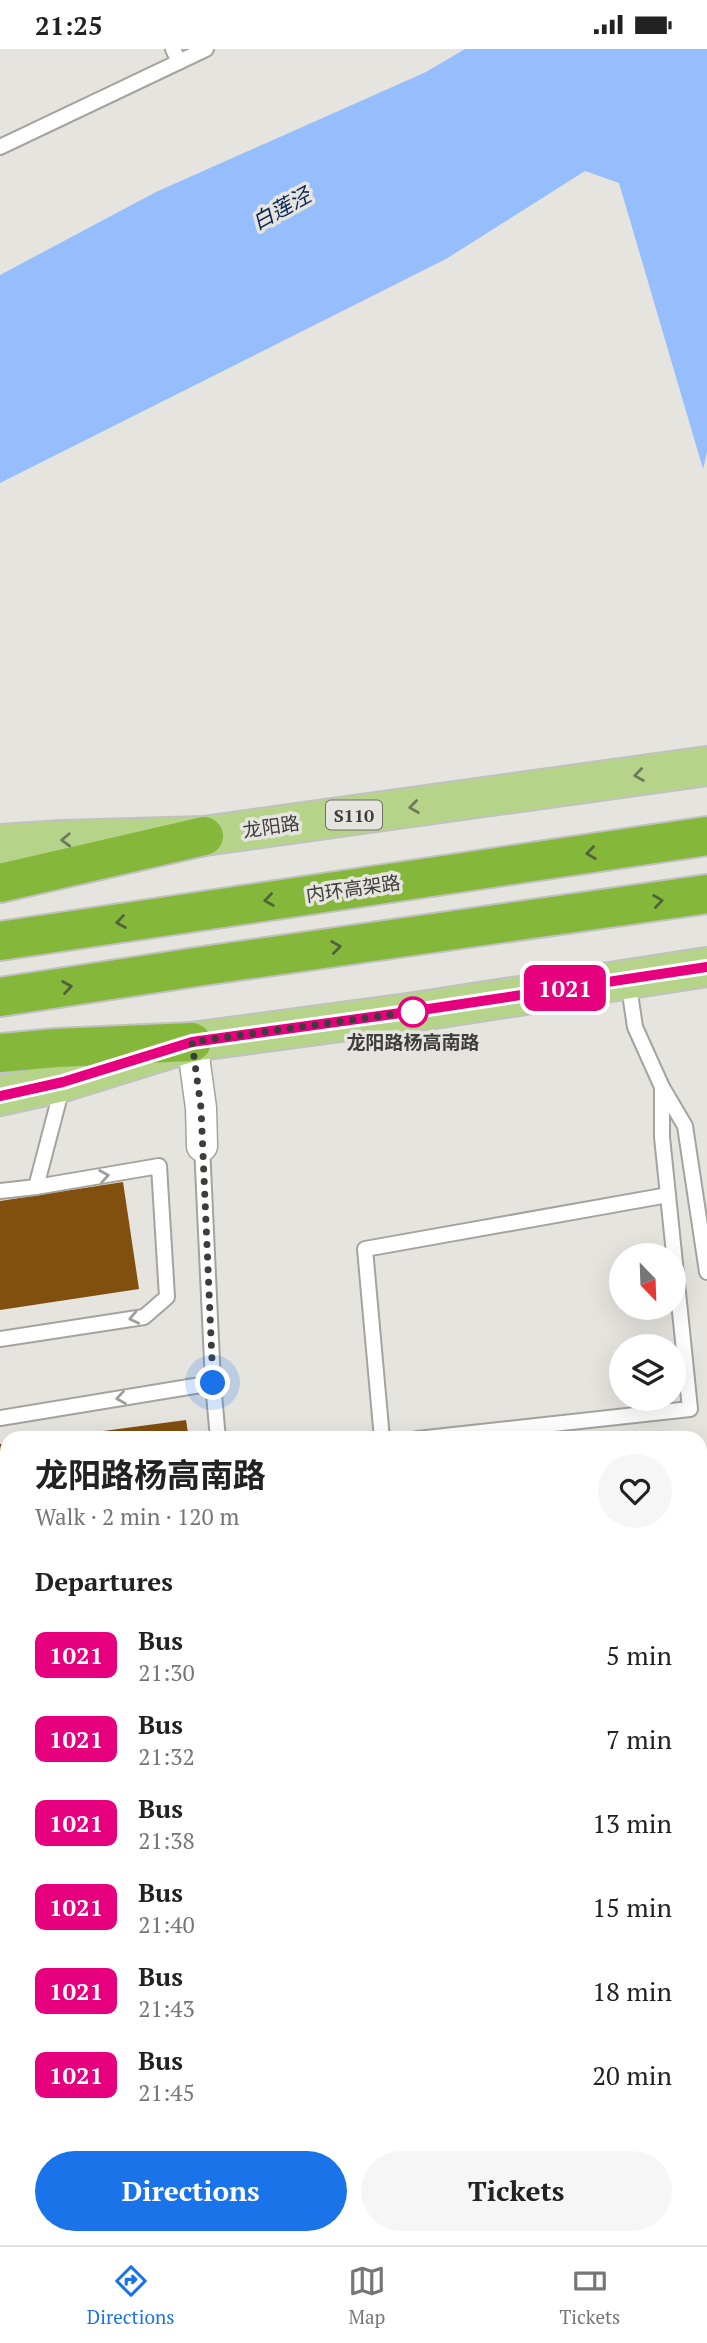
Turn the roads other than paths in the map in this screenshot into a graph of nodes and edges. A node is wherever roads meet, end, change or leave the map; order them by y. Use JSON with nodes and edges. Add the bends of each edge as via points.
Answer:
{"nodes":[{"id":1,"x":206,"y":49,"type":"edge"},
{"id":2,"x":176,"y":56,"type":"edge"},
{"id":3,"x":0,"y":147,"type":"edge"},
{"id":4,"x":707,"y":766,"type":"edge"},
{"id":5,"x":204,"y":836,"type":"junction"},
{"id":6,"x":707,"y":836,"type":"edge"},
{"id":7,"x":0,"y":844,"type":"edge"},
{"id":8,"x":0,"y":883,"type":"edge"},
{"id":9,"x":707,"y":894,"type":"edge"},
{"id":10,"x":0,"y":941,"type":"edge"},
{"id":11,"x":707,"y":967,"type":"edge"},
{"id":12,"x":627,"y":979,"type":"junction"},
{"id":13,"x":0,"y":997,"type":"edge"},
{"id":14,"x":192,"y":1042,"type":"junction"},
{"id":15,"x":0,"y":1053,"type":"edge"},
{"id":16,"x":63,"y":1082,"type":"junction"},
{"id":17,"x":662,"y":1087,"type":"junction"},
{"id":18,"x":0,"y":1096,"type":"edge"},
{"id":19,"x":202,"y":1146,"type":"joint"},
{"id":20,"x":36,"y":1187,"type":"junction"},
{"id":21,"x":0,"y":1191,"type":"edge"},
{"id":22,"x":668,"y":1195,"type":"junction"},
{"id":23,"x":707,"y":1272,"type":"edge"},
{"id":24,"x":0,"y":1339,"type":"edge"},
{"id":25,"x":213,"y":1383,"type":"junction"},
{"id":26,"x":0,"y":1418,"type":"edge"},
{"id":27,"x":217,"y":1431,"type":"edge"},
{"id":28,"x":381,"y":1431,"type":"edge"},
{"id":29,"x":490,"y":1431,"type":"edge"}],
"edges":[{"from":1,"to":2,"type":"lane"},
{"from":2,"to":3,"type":"lane"},
{"from":4,"to":5,"type":"main road","name":"龙阳路","number":"S110","one_way":true},
{"from":5,"to":7,"type":"main road","name":"龙阳路","number":"S110","one_way":true},
{"from":5,"to":8,"type":"highway"},
{"from":6,"to":10,"type":"highway","name":"内环高架路","one_way":true},
{"from":13,"to":9,"type":"highway","one_way":true},
{"from":11,"to":12,"type":"main road"},
{"from":12,"to":14,"type":"main road"},
{"from":12,"to":17,"type":"lane","via":[[635,1027]]},
{"from":14,"to":15,"type":"highway"},
{"from":14,"to":16,"type":"main road"},
{"from":14,"to":19,"type":"street"},
{"from":16,"to":18,"type":"main road"},
{"from":16,"to":20,"type":"lane"},
{"from":17,"to":22,"type":"lane"},
{"from":17,"to":23,"type":"lane","via":[[685,1126]]},
{"from":19,"to":25,"type":"lane"},
{"from":20,"to":21,"type":"lane"},
{"from":20,"to":24,"type":"lane","one_way":true,"via":[[159,1166],[167,1297],[144,1317]]},
{"from":22,"to":28,"type":"lane","via":[[365,1249]]},
{"from":22,"to":29,"type":"lane","via":[[690,1409]]},
{"from":25,"to":26,"type":"lane","one_way":true},
{"from":25,"to":27,"type":"lane"}]}
